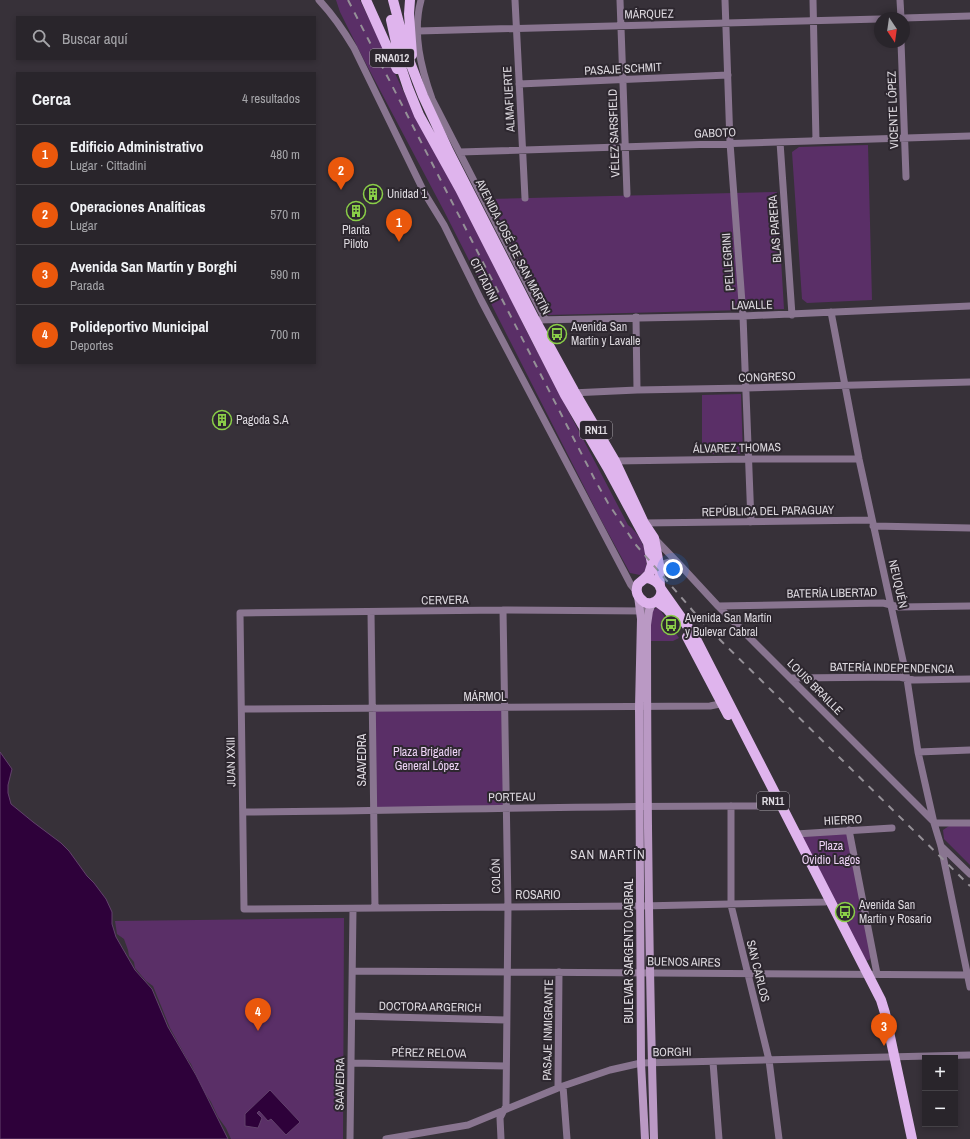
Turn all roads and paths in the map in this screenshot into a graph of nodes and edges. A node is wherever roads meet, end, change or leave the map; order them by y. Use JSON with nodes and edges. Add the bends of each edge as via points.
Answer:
{"nodes":[{"id":1,"x":319,"y":0,"type":"edge"},
{"id":2,"x":366,"y":0,"type":"edge"},
{"id":3,"x":387,"y":0,"type":"edge"},
{"id":4,"x":394,"y":0,"type":"edge"},
{"id":5,"x":410,"y":0,"type":"edge"},
{"id":6,"x":421,"y":0,"type":"edge"},
{"id":7,"x":515,"y":0,"type":"edge"},
{"id":8,"x":620,"y":0,"type":"edge"},
{"id":9,"x":725,"y":0,"type":"edge"},
{"id":10,"x":813,"y":0,"type":"edge"},
{"id":11,"x":900,"y":0,"type":"edge"},
{"id":12,"x":901,"y":12,"type":"edge"},
{"id":13,"x":970,"y":16,"type":"edge"},
{"id":14,"x":910,"y":18,"type":"edge"},
{"id":15,"x":874,"y":19,"type":"edge"},
{"id":16,"x":813,"y":20,"type":"junction"},
{"id":17,"x":726,"y":23,"type":"junction"},
{"id":18,"x":621,"y":26,"type":"junction"},
{"id":19,"x":516,"y":28,"type":"junction"},
{"id":20,"x":418,"y":31,"type":"junction"},
{"id":21,"x":901,"y":48,"type":"edge"},
{"id":22,"x":414,"y":73,"type":"junction"},
{"id":23,"x":728,"y":75,"type":"junction"},
{"id":24,"x":623,"y":80,"type":"junction"},
{"id":25,"x":519,"y":84,"type":"junction"},
{"id":26,"x":419,"y":115,"type":"junction"},
{"id":27,"x":970,"y":136,"type":"edge"},
{"id":28,"x":905,"y":138,"type":"junction"},
{"id":29,"x":816,"y":141,"type":"junction"},
{"id":30,"x":780,"y":142,"type":"junction"},
{"id":31,"x":730,"y":143,"type":"junction"},
{"id":32,"x":625,"y":147,"type":"junction"},
{"id":33,"x":522,"y":150,"type":"junction"},
{"id":34,"x":460,"y":152,"type":"junction"},
{"id":35,"x":906,"y":176,"type":"dead end"},
{"id":36,"x":626,"y":194,"type":"dead end"},
{"id":37,"x":525,"y":198,"type":"dead end"},
{"id":38,"x":970,"y":306,"type":"edge"},
{"id":39,"x":831,"y":312,"type":"junction"},
{"id":40,"x":792,"y":315,"type":"junction"},
{"id":41,"x":743,"y":316,"type":"junction"},
{"id":42,"x":636,"y":317,"type":"junction"},
{"id":43,"x":540,"y":320,"type":"junction"},
{"id":44,"x":970,"y":382,"type":"edge"},
{"id":45,"x":844,"y":385,"type":"junction"},
{"id":46,"x":746,"y":388,"type":"junction"},
{"id":47,"x":637,"y":390,"type":"junction"},
{"id":48,"x":569,"y":393,"type":"junction"},
{"id":49,"x":859,"y":458,"type":"junction"},
{"id":50,"x":748,"y":459,"type":"junction"},
{"id":51,"x":615,"y":462,"type":"junction"},
{"id":52,"x":664,"y":522,"type":"junction"},
{"id":53,"x":751,"y":522,"type":"junction"},
{"id":54,"x":644,"y":523,"type":"junction"},
{"id":55,"x":872,"y":523,"type":"junction"},
{"id":56,"x":970,"y":528,"type":"edge"},
{"id":57,"x":653,"y":538,"type":"junction"},
{"id":58,"x":659,"y":565,"type":"junction"},
{"id":59,"x":682,"y":566,"type":"junction"},
{"id":60,"x":626,"y":573,"type":"junction"},
{"id":61,"x":643,"y":580,"type":"junction"},
{"id":62,"x":661,"y":588,"type":"junction"},
{"id":63,"x":637,"y":594,"type":"junction"},
{"id":64,"x":892,"y":605,"type":"junction"},
{"id":65,"x":718,"y":606,"type":"junction"},
{"id":66,"x":970,"y":606,"type":"edge"},
{"id":67,"x":650,"y":607,"type":"junction"},
{"id":68,"x":503,"y":610,"type":"junction"},
{"id":69,"x":371,"y":612,"type":"junction"},
{"id":70,"x":240,"y":613,"type":"joint"},
{"id":71,"x":790,"y":678,"type":"junction"},
{"id":72,"x":907,"y":679,"type":"junction"},
{"id":73,"x":970,"y":679,"type":"edge"},
{"id":74,"x":725,"y":703,"type":"junction"},
{"id":75,"x":643,"y":707,"type":"junction"},
{"id":76,"x":373,"y":708,"type":"junction"},
{"id":77,"x":504,"y":708,"type":"junction"},
{"id":78,"x":242,"y":709,"type":"junction"},
{"id":79,"x":970,"y":750,"type":"edge"},
{"id":80,"x":918,"y":752,"type":"junction"},
{"id":81,"x":778,"y":804,"type":"junction"},
{"id":82,"x":644,"y":806,"type":"junction"},
{"id":83,"x":731,"y":806,"type":"junction"},
{"id":84,"x":506,"y":808,"type":"junction"},
{"id":85,"x":373,"y":811,"type":"junction"},
{"id":86,"x":243,"y":812,"type":"junction"},
{"id":87,"x":970,"y":822,"type":"edge"},
{"id":88,"x":934,"y":823,"type":"junction"},
{"id":89,"x":892,"y":828,"type":"dead end"},
{"id":90,"x":849,"y":830,"type":"junction"},
{"id":91,"x":796,"y":834,"type":"junction"},
{"id":92,"x":941,"y":846,"type":"junction"},
{"id":93,"x":970,"y":874,"type":"edge"},
{"id":94,"x":828,"y":901,"type":"junction"},
{"id":95,"x":731,"y":905,"type":"junction"},
{"id":96,"x":508,"y":906,"type":"junction"},
{"id":97,"x":645,"y":906,"type":"junction"},
{"id":98,"x":375,"y":908,"type":"junction"},
{"id":99,"x":244,"y":909,"type":"joint"},
{"id":100,"x":353,"y":909,"type":"junction"},
{"id":101,"x":873,"y":954,"type":"junction"},
{"id":102,"x":861,"y":958,"type":"junction"},
{"id":103,"x":353,"y":971,"type":"junction"},
{"id":104,"x":508,"y":972,"type":"junction"},
{"id":105,"x":560,"y":972,"type":"junction"},
{"id":106,"x":646,"y":973,"type":"junction"},
{"id":107,"x":747,"y":974,"type":"junction"},
{"id":108,"x":869,"y":974,"type":"junction"},
{"id":109,"x":967,"y":975,"type":"junction"},
{"id":110,"x":970,"y":987,"type":"edge"},
{"id":111,"x":352,"y":1016,"type":"junction"},
{"id":112,"x":506,"y":1020,"type":"junction"},
{"id":113,"x":970,"y":1055,"type":"edge"},
{"id":114,"x":892,"y":1057,"type":"junction"},
{"id":115,"x":769,"y":1060,"type":"junction"},
{"id":116,"x":713,"y":1062,"type":"junction"},
{"id":117,"x":352,"y":1063,"type":"junction"},
{"id":118,"x":641,"y":1063,"type":"junction"},
{"id":119,"x":652,"y":1063,"type":"junction"},
{"id":120,"x":506,"y":1066,"type":"junction"},
{"id":121,"x":561,"y":1087,"type":"junction"},
{"id":122,"x":505,"y":1110,"type":"junction"},
{"id":123,"x":350,"y":1139,"type":"edge"},
{"id":124,"x":386,"y":1139,"type":"edge"},
{"id":125,"x":501,"y":1139,"type":"edge"},
{"id":126,"x":567,"y":1139,"type":"edge"},
{"id":127,"x":645,"y":1139,"type":"edge"},
{"id":128,"x":654,"y":1139,"type":"edge"},
{"id":129,"x":719,"y":1139,"type":"edge"},
{"id":130,"x":779,"y":1139,"type":"edge"},
{"id":131,"x":906,"y":1139,"type":"edge"},
{"id":132,"x":912,"y":1139,"type":"edge"}],
"edges":[{"from":1,"to":60,"type":"street","name":"CITTADINI","via":[[354,48],[425,194],[444,225]]},
{"from":2,"to":26,"type":"main road","number":"RNA012"},
{"from":3,"to":26,"type":"main road","name":"AVENIDA JOSÉ DE SAN MARTÍN","number":"RN11","via":[[402,70]]},
{"from":4,"to":22,"type":"main road","name":"AVENIDA JOSÉ DE SAN MARTÍN","number":"RN11"},
{"from":5,"to":22,"type":"main road","via":[[409,28]]},
{"from":6,"to":20,"type":"street"},
{"from":7,"to":19,"type":"street","name":"ALMAFUERTE"},
{"from":8,"to":18,"type":"street","name":"VÉLEZ SARSFIELD"},
{"from":9,"to":17,"type":"street","name":"PELLEGRINI"},
{"from":10,"to":16,"type":"street"},
{"from":11,"to":12,"type":"street"},
{"from":13,"to":14,"type":"street"},
{"from":15,"to":16,"type":"street","name":"MÁRQUEZ"},
{"from":16,"to":17,"type":"street","name":"MÁRQUEZ"},
{"from":16,"to":29,"type":"street"},
{"from":17,"to":18,"type":"street","name":"MÁRQUEZ"},
{"from":17,"to":23,"type":"street","name":"PELLEGRINI"},
{"from":18,"to":19,"type":"street","name":"MÁRQUEZ"},
{"from":18,"to":24,"type":"street","name":"VÉLEZ SARSFIELD"},
{"from":19,"to":20,"type":"street","name":"MÁRQUEZ"},
{"from":19,"to":25,"type":"street","name":"ALMAFUERTE"},
{"from":20,"to":34,"type":"street","via":[[418,50],[426,83]]},
{"from":21,"to":28,"type":"street","name":"VICENTE LÓPEZ"},
{"from":22,"to":43,"type":"main road","name":"AVENIDA JOSÉ DE SAN MARTÍN","number":"RN11","via":[[449,152]]},
{"from":23,"to":24,"type":"street","name":"PASAJE SCHMIT"},
{"from":23,"to":31,"type":"street","name":"PELLEGRINI"},
{"from":24,"to":25,"type":"street","name":"PASAJE SCHMIT"},
{"from":24,"to":32,"type":"street","name":"VÉLEZ SARSFIELD"},
{"from":25,"to":33,"type":"street","name":"ALMAFUERTE"},
{"from":26,"to":48,"type":"main road","name":"AVENIDA JOSÉ DE SAN MARTÍN","number":"RN11"},
{"from":27,"to":28,"type":"street","name":"GABOTO"},
{"from":28,"to":29,"type":"street","name":"GABOTO"},
{"from":28,"to":35,"type":"street","name":"VICENTE LÓPEZ"},
{"from":29,"to":30,"type":"street","name":"GABOTO"},
{"from":30,"to":31,"type":"street","name":"GABOTO"},
{"from":30,"to":40,"type":"street","name":"BLAS PARERA"},
{"from":31,"to":32,"type":"street","name":"GABOTO"},
{"from":31,"to":41,"type":"street","name":"PELLEGRINI"},
{"from":32,"to":33,"type":"street","name":"GABOTO"},
{"from":32,"to":36,"type":"street","name":"VÉLEZ SARSFIELD"},
{"from":33,"to":34,"type":"street","name":"GABOTO"},
{"from":33,"to":37,"type":"street","name":"ALMAFUERTE"},
{"from":34,"to":43,"type":"street"},
{"from":38,"to":39,"type":"street","name":"LAVALLE"},
{"from":39,"to":40,"type":"street","name":"LAVALLE"},
{"from":39,"to":45,"type":"street","name":"NEUQUÉN"},
{"from":40,"to":41,"type":"street","name":"LAVALLE"},
{"from":41,"to":42,"type":"street","name":"LAVALLE"},
{"from":41,"to":46,"type":"street","name":"PELLEGRINI"},
{"from":42,"to":43,"type":"street","name":"LAVALLE"},
{"from":42,"to":47,"type":"street"},
{"from":43,"to":48,"type":"main road","name":"AVENIDA JOSÉ DE SAN MARTÍN","number":"RN11"},
{"from":44,"to":45,"type":"street","name":"CONGRESO"},
{"from":45,"to":46,"type":"street","name":"CONGRESO"},
{"from":45,"to":49,"type":"street","name":"NEUQUÉN"},
{"from":46,"to":47,"type":"street","name":"CONGRESO"},
{"from":46,"to":50,"type":"street","name":"PELLEGRINI"},
{"from":47,"to":48,"type":"street","name":"CONGRESO"},
{"from":48,"to":51,"type":"main road","name":"AVENIDA JOSÉ DE SAN MARTÍN","number":"RN11"},
{"from":48,"to":61,"type":"main road","name":"AVENIDA JOSÉ DE SAN MARTÍN","number":"RN11","via":[[648,543],[652,564],[649,574]]},
{"from":49,"to":50,"type":"street","name":"ÁLVAREZ THOMAS"},
{"from":49,"to":55,"type":"street","name":"NEUQUÉN"},
{"from":50,"to":51,"type":"street","name":"ÁLVAREZ THOMAS"},
{"from":50,"to":53,"type":"street","name":"PELLEGRINI"},
{"from":51,"to":54,"type":"main road","name":"AVENIDA JOSÉ DE SAN MARTÍN","number":"RN11"},
{"from":52,"to":53,"type":"street","name":"REPÚBLICA DEL PARAGUAY"},
{"from":52,"to":54,"type":"street","name":"REPÚBLICA DEL PARAGUAY"},
{"from":52,"to":57,"type":"street","via":[[658,527]]},
{"from":53,"to":55,"type":"street","name":"REPÚBLICA DEL PARAGUAY"},
{"from":54,"to":57,"type":"main road","name":"AVENIDA JOSÉ DE SAN MARTÍN","number":"RN11"},
{"from":55,"to":56,"type":"street","name":"REPÚBLICA DEL PARAGUAY"},
{"from":55,"to":64,"type":"street","name":"NEUQUÉN"},
{"from":57,"to":58,"type":"main road","name":"AVENIDA JOSÉ DE SAN MARTÍN","number":"RN11"},
{"from":57,"to":59,"type":"street","name":"LOUIS BRAILLE"},
{"from":58,"to":59,"type":"street","via":[[669,562]]},
{"from":58,"to":62,"type":"main road","name":"AVENIDA JOSÉ DE SAN MARTÍN","number":"RN11"},
{"from":59,"to":65,"type":"street","name":"LOUIS BRAILLE"},
{"from":60,"to":61,"type":"street","via":[[632,578]]},
{"from":60,"to":63,"type":"street","name":"CITTADINI"},
{"from":61,"to":62,"type":"main road","via":[[653,580]]},
{"from":61,"to":63,"type":"main road","number":"RN11","via":[[638,584]]},
{"from":62,"to":67,"type":"main road","via":[[660,599]]},
{"from":62,"to":74,"type":"main road","number":"RN11","via":[[695,637]]},
{"from":63,"to":67,"type":"main road","number":"RN11"},
{"from":64,"to":65,"type":"street","name":"BATERÍA LIBERTAD","via":[[883,603]]},
{"from":64,"to":66,"type":"street","name":"BATERÍA LIBERTAD"},
{"from":64,"to":72,"type":"street","name":"NEUQUÉN"},
{"from":65,"to":71,"type":"street","name":"LOUIS BRAILLE"},
{"from":67,"to":68,"type":"street","name":"CERVERA"},
{"from":67,"to":74,"type":"main road","number":"RN11","via":[[667,609],[690,641]]},
{"from":67,"to":75,"type":"main road","name":"BULEVAR SARGENTO CABRAL"},
{"from":68,"to":69,"type":"street","name":"CERVERA"},
{"from":68,"to":77,"type":"street","name":"COLÓN"},
{"from":69,"to":70,"type":"street","name":"CERVERA"},
{"from":69,"to":76,"type":"street","name":"SAAVEDRA"},
{"from":70,"to":78,"type":"street","name":"JUAN XXIII"},
{"from":71,"to":72,"type":"street","name":"BATERÍA INDEPENDENCIA"},
{"from":71,"to":88,"type":"street","name":"LOUIS BRAILLE"},
{"from":72,"to":73,"type":"street","name":"BATERÍA INDEPENDENCIA"},
{"from":72,"to":80,"type":"street","name":"NEUQUÉN"},
{"from":74,"to":75,"type":"street","name":"MÁRMOL","via":[[710,706]]},
{"from":74,"to":81,"type":"main road","number":"RN11"},
{"from":75,"to":77,"type":"street","name":"MÁRMOL"},
{"from":75,"to":82,"type":"main road","name":"BULEVAR SARGENTO CABRAL"},
{"from":76,"to":77,"type":"street","name":"MÁRMOL"},
{"from":76,"to":78,"type":"street","name":"MÁRMOL"},
{"from":76,"to":85,"type":"street","name":"SAAVEDRA"},
{"from":77,"to":84,"type":"street","name":"COLÓN"},
{"from":78,"to":86,"type":"street","name":"JUAN XXIII"},
{"from":79,"to":80,"type":"street"},
{"from":80,"to":88,"type":"street","name":"NEUQUÉN"},
{"from":81,"to":83,"type":"street","name":"PORTEAU"},
{"from":81,"to":91,"type":"main road","number":"RN11"},
{"from":81,"to":94,"type":"main road","number":"RN11"},
{"from":82,"to":83,"type":"street","name":"PORTEAU"},
{"from":82,"to":84,"type":"street","name":"PORTEAU"},
{"from":82,"to":97,"type":"main road","name":"BULEVAR SARGENTO CABRAL"},
{"from":83,"to":95,"type":"street","name":"SAN CARLOS"},
{"from":84,"to":85,"type":"street","name":"PORTEAU"},
{"from":84,"to":96,"type":"street","name":"COLÓN"},
{"from":85,"to":86,"type":"street","name":"PORTEAU"},
{"from":85,"to":98,"type":"street","name":"SAAVEDRA"},
{"from":86,"to":99,"type":"street","name":"JUAN XXIII"},
{"from":87,"to":88,"type":"street"},
{"from":88,"to":92,"type":"street","name":"NEUQUÉN"},
{"from":89,"to":90,"type":"street","name":"HIERRO"},
{"from":90,"to":91,"type":"street","name":"HIERRO"},
{"from":90,"to":101,"type":"street"},
{"from":91,"to":94,"type":"main road","number":"RN11"},
{"from":92,"to":93,"type":"street"},
{"from":92,"to":109,"type":"street","name":"NEUQUÉN"},
{"from":94,"to":95,"type":"street","name":"ROSARIO"},
{"from":94,"to":102,"type":"main road","number":"RN11"},
{"from":94,"to":108,"type":"main road","number":"RN11"},
{"from":95,"to":97,"type":"street","name":"ROSARIO"},
{"from":95,"to":107,"type":"street","name":"SAN CARLOS"},
{"from":96,"to":97,"type":"street","name":"ROSARIO"},
{"from":96,"to":98,"type":"street","name":"ROSARIO"},
{"from":96,"to":104,"type":"street","name":"COLÓN"},
{"from":97,"to":106,"type":"main road","name":"BULEVAR SARGENTO CABRAL"},
{"from":98,"to":100,"type":"street","name":"ROSARIO"},
{"from":99,"to":100,"type":"street","name":"ROSARIO"},
{"from":100,"to":103,"type":"street","name":"SAAVEDRA"},
{"from":101,"to":102,"type":"street","via":[[869,960]]},
{"from":101,"to":108,"type":"street"},
{"from":102,"to":108,"type":"main road","number":"RN11"},
{"from":103,"to":104,"type":"street","name":"BUENOS AIRES"},
{"from":103,"to":111,"type":"street","name":"SAAVEDRA"},
{"from":104,"to":105,"type":"street","name":"BUENOS AIRES"},
{"from":104,"to":112,"type":"street","name":"COLÓN"},
{"from":105,"to":106,"type":"street","name":"BUENOS AIRES"},
{"from":105,"to":121,"type":"street","name":"PASAJE INMIGRANTE"},
{"from":106,"to":107,"type":"street","name":"BUENOS AIRES"},
{"from":106,"to":118,"type":"main road","name":"BULEVAR SARGENTO CABRAL"},
{"from":106,"to":119,"type":"main road","name":"BULEVAR SARGENTO CABRAL"},
{"from":107,"to":108,"type":"street","name":"BUENOS AIRES"},
{"from":107,"to":115,"type":"street","name":"SAN CARLOS"},
{"from":108,"to":109,"type":"street","name":"BUENOS AIRES"},
{"from":108,"to":114,"type":"main road","number":"RN11"},
{"from":109,"to":110,"type":"street","name":"NEUQUÉN"},
{"from":111,"to":112,"type":"street","name":"DOCTORA ARGERICH"},
{"from":111,"to":117,"type":"street","name":"SAAVEDRA"},
{"from":112,"to":120,"type":"street","name":"COLÓN"},
{"from":113,"to":114,"type":"street","name":"BORGHI"},
{"from":114,"to":115,"type":"street","name":"BORGHI"},
{"from":114,"to":131,"type":"main road","number":"RN11"},
{"from":114,"to":132,"type":"main road","number":"RN11"},
{"from":115,"to":116,"type":"street","name":"BORGHI"},
{"from":115,"to":130,"type":"street","name":"SAN CARLOS"},
{"from":116,"to":119,"type":"street","name":"BORGHI"},
{"from":116,"to":129,"type":"street"},
{"from":117,"to":120,"type":"street","name":"PÉREZ RELOVA"},
{"from":117,"to":123,"type":"street","name":"SAAVEDRA"},
{"from":118,"to":119,"type":"street","name":"BORGHI"},
{"from":118,"to":121,"type":"street","name":"BORGHI","via":[[610,1070]]},
{"from":118,"to":127,"type":"main road","name":"BULEVAR SARGENTO CABRAL"},
{"from":119,"to":128,"type":"main road","name":"BULEVAR SARGENTO CABRAL"},
{"from":120,"to":122,"type":"street","name":"COLÓN"},
{"from":121,"to":122,"type":"street","name":"BORGHI"},
{"from":121,"to":126,"type":"street","name":"PASAJE INMIGRANTE"},
{"from":122,"to":124,"type":"street","name":"BORGHI","via":[[468,1125]]},
{"from":122,"to":125,"type":"street","name":"COLÓN","via":[[500,1118]]}]}
